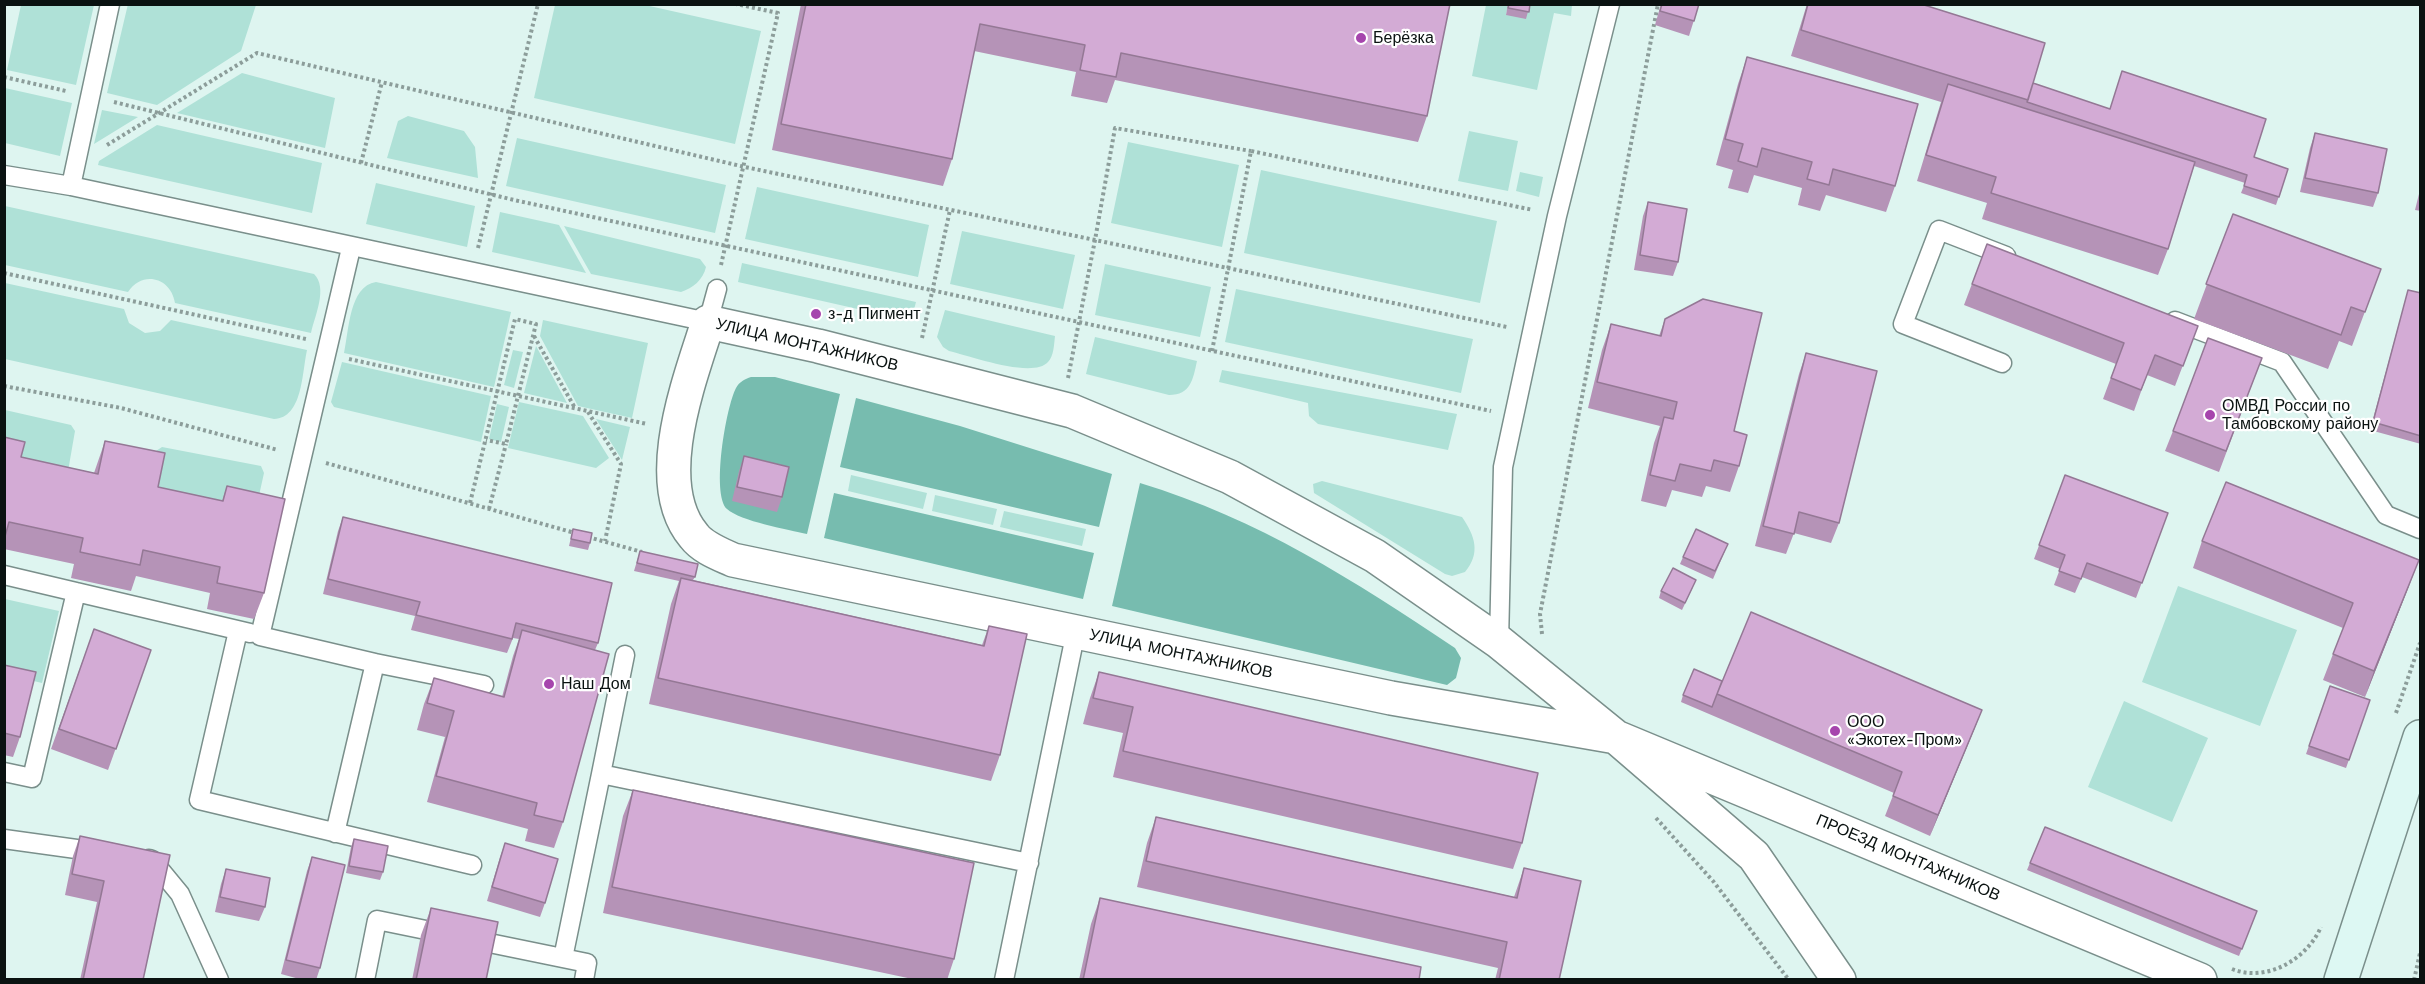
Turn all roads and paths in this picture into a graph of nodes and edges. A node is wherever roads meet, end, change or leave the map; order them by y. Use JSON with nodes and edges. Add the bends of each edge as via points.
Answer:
{"nodes":[{"id":1,"x":110,"y":4,"type":"edge"},
{"id":2,"x":538,"y":4,"type":"edge"},
{"id":3,"x":736,"y":4,"type":"edge"},
{"id":4,"x":1610,"y":4,"type":"edge"},
{"id":5,"x":1658,"y":4,"type":"edge"},
{"id":6,"x":4,"y":77,"type":"edge"},
{"id":7,"x":382,"y":82,"type":"junction"},
{"id":8,"x":89,"y":96,"type":"junction"},
{"id":9,"x":510,"y":112,"type":"junction"},
{"id":10,"x":158,"y":114,"type":"junction"},
{"id":11,"x":1251,"y":151,"type":"junction"},
{"id":12,"x":361,"y":163,"type":"junction"},
{"id":13,"x":75,"y":164,"type":"junction"},
{"id":14,"x":745,"y":167,"type":"junction"},
{"id":15,"x":4,"y":175,"type":"edge"},
{"id":16,"x":71,"y":186,"type":"junction"},
{"id":17,"x":490,"y":194,"type":"junction"},
{"id":18,"x":950,"y":210,"type":"junction"},
{"id":19,"x":1557,"y":216,"type":"junction"},
{"id":20,"x":1095,"y":240,"type":"junction"},
{"id":21,"x":725,"y":246,"type":"junction"},
{"id":22,"x":351,"y":248,"type":"junction"},
{"id":23,"x":2028,"y":264,"type":"edge"},
{"id":24,"x":1227,"y":269,"type":"junction"},
{"id":25,"x":4,"y":273,"type":"edge"},
{"id":26,"x":473,"y":273,"type":"junction"},
{"id":27,"x":717,"y":289,"type":"joint"},
{"id":28,"x":932,"y":291,"type":"junction"},
{"id":29,"x":2160,"y":315,"type":"edge"},
{"id":30,"x":708,"y":322,"type":"junction"},
{"id":31,"x":1080,"y":324,"type":"junction"},
{"id":32,"x":1532,"y":332,"type":"junction"},
{"id":33,"x":534,"y":335,"type":"junction"},
{"id":34,"x":327,"y":349,"type":"junction"},
{"id":35,"x":1212,"y":351,"type":"junction"},
{"id":36,"x":2002,"y":363,"type":"dead end"},
{"id":37,"x":914,"y":370,"type":"junction"},
{"id":38,"x":497,"y":392,"type":"junction"},
{"id":39,"x":518,"y":396,"type":"junction"},
{"id":40,"x":575,"y":408,"type":"junction"},
{"id":41,"x":1062,"y":409,"type":"junction"},
{"id":42,"x":587,"y":411,"type":"junction"},
{"id":43,"x":1515,"y":417,"type":"junction"},
{"id":44,"x":677,"y":430,"type":"junction"},
{"id":45,"x":486,"y":440,"type":"junction"},
{"id":46,"x":506,"y":444,"type":"junction"},
{"id":47,"x":470,"y":503,"type":"dead end"},
{"id":48,"x":489,"y":508,"type":"dead end"},
{"id":49,"x":2421,"y":529,"type":"edge"},
{"id":50,"x":605,"y":541,"type":"dead end"},
{"id":51,"x":4,"y":575,"type":"edge"},
{"id":52,"x":76,"y":592,"type":"junction"},
{"id":53,"x":238,"y":631,"type":"junction"},
{"id":54,"x":1076,"y":631,"type":"junction"},
{"id":55,"x":260,"y":636,"type":"junction"},
{"id":56,"x":1544,"y":640,"type":"dead end"},
{"id":57,"x":1499,"y":642,"type":"junction"},
{"id":58,"x":2421,"y":643,"type":"edge"},
{"id":59,"x":625,"y":654,"type":"dead end"},
{"id":60,"x":375,"y":663,"type":"junction"},
{"id":61,"x":483,"y":685,"type":"dead end"},
{"id":62,"x":2394,"y":720,"type":"dead end"},
{"id":63,"x":1616,"y":736,"type":"junction"},
{"id":64,"x":2421,"y":737,"type":"edge"},
{"id":65,"x":4,"y":772,"type":"edge"},
{"id":66,"x":601,"y":774,"type":"junction"},
{"id":67,"x":335,"y":833,"type":"junction"},
{"id":68,"x":4,"y":839,"type":"edge"},
{"id":69,"x":1029,"y":863,"type":"junction"},
{"id":70,"x":472,"y":865,"type":"dead end"},
{"id":71,"x":2324,"y":918,"type":"dead end"},
{"id":72,"x":2421,"y":953,"type":"edge"},
{"id":73,"x":563,"y":958,"type":"junction"},
{"id":74,"x":2214,"y":974,"type":"edge"},
{"id":75,"x":219,"y":980,"type":"edge"},
{"id":76,"x":365,"y":980,"type":"edge"},
{"id":77,"x":584,"y":980,"type":"edge"},
{"id":78,"x":1004,"y":980,"type":"edge"},
{"id":79,"x":1839,"y":980,"type":"edge"},
{"id":80,"x":2341,"y":980,"type":"edge"},
{"id":81,"x":2414,"y":980,"type":"edge"}],
"edges":[{"from":1,"to":8,"type":"lane"},
{"from":2,"to":9,"type":"path"},
{"from":3,"to":14,"type":"path","via":[[778,13]]},
{"from":4,"to":19,"type":"lane"},
{"from":5,"to":56,"type":"path","via":[[1540,614]]},
{"from":6,"to":8,"type":"path"},
{"from":7,"to":9,"type":"path"},
{"from":7,"to":10,"type":"path","via":[[257,53]]},
{"from":7,"to":12,"type":"path"},
{"from":8,"to":10,"type":"path"},
{"from":8,"to":13,"type":"lane"},
{"from":9,"to":14,"type":"path"},
{"from":9,"to":17,"type":"path"},
{"from":10,"to":12,"type":"path"},
{"from":10,"to":13,"type":"path"},
{"from":11,"to":19,"type":"path"},
{"from":11,"to":20,"type":"path","via":[[1115,128]]},
{"from":11,"to":24,"type":"path"},
{"from":12,"to":17,"type":"path"},
{"from":13,"to":16,"type":"lane"},
{"from":14,"to":18,"type":"path"},
{"from":14,"to":21,"type":"path"},
{"from":15,"to":16,"type":"lane"},
{"from":16,"to":22,"type":"lane"},
{"from":17,"to":21,"type":"path"},
{"from":17,"to":26,"type":"path"},
{"from":18,"to":20,"type":"path"},
{"from":18,"to":28,"type":"path"},
{"from":19,"to":32,"type":"lane"},
{"from":20,"to":24,"type":"path"},
{"from":20,"to":31,"type":"path"},
{"from":21,"to":27,"type":"path"},
{"from":21,"to":28,"type":"path"},
{"from":22,"to":26,"type":"lane"},
{"from":22,"to":34,"type":"lane"},
{"from":23,"to":36,"type":"lane","via":[[1939,230],[1904,324]]},
{"from":24,"to":32,"type":"path"},
{"from":24,"to":35,"type":"path"},
{"from":25,"to":34,"type":"path"},
{"from":26,"to":30,"type":"lane"},
{"from":27,"to":30,"type":"lane"},
{"from":28,"to":31,"type":"path"},
{"from":28,"to":37,"type":"path"},
{"from":29,"to":49,"type":"lane","via":[[2282,362],[2386,515]]},
{"from":30,"to":37,"type":"street","name":"УЛИЦА МОНТАЖНИКОВ"},
{"from":30,"to":44,"type":"street","name":"УЛИЦА МОНТАЖНИКОВ"},
{"from":31,"to":35,"type":"path"},
{"from":31,"to":41,"type":"path"},
{"from":32,"to":43,"type":"lane"},
{"from":33,"to":38,"type":"path","via":[[536,324],[515,319]]},
{"from":33,"to":39,"type":"path"},
{"from":33,"to":40,"type":"path"},
{"from":34,"to":38,"type":"path"},
{"from":34,"to":55,"type":"lane"},
{"from":35,"to":43,"type":"path"},
{"from":37,"to":41,"type":"street","name":"УЛИЦА МОНТАЖНИКОВ"},
{"from":38,"to":39,"type":"path"},
{"from":38,"to":45,"type":"path"},
{"from":39,"to":40,"type":"path"},
{"from":39,"to":46,"type":"path"},
{"from":40,"to":42,"type":"path"},
{"from":41,"to":57,"type":"street","name":"УЛИЦА МОНТАЖНИКОВ","via":[[1230,477],[1375,556]]},
{"from":42,"to":44,"type":"path"},
{"from":42,"to":50,"type":"path","via":[[621,464]]},
{"from":43,"to":57,"type":"lane","via":[[1503,466]]},
{"from":44,"to":54,"type":"street","name":"УЛИЦА МОНТАЖНИКОВ","via":[[674,468],[685,522],[694,536],[718,553],[733,560]]},
{"from":45,"to":46,"type":"path"},
{"from":45,"to":47,"type":"path"},
{"from":46,"to":48,"type":"path"},
{"from":51,"to":52,"type":"lane"},
{"from":52,"to":53,"type":"lane"},
{"from":52,"to":65,"type":"lane","via":[[32,778]]},
{"from":53,"to":55,"type":"lane"},
{"from":53,"to":67,"type":"lane","via":[[199,800]]},
{"from":54,"to":63,"type":"street","name":"УЛИЦА МОНТАЖНИКОВ","via":[[1391,698]]},
{"from":54,"to":69,"type":"lane"},
{"from":55,"to":60,"type":"lane"},
{"from":57,"to":63,"type":"street","name":"УЛИЦА МОНТАЖНИКОВ"},
{"from":58,"to":62,"type":"path"},
{"from":59,"to":66,"type":"lane"},
{"from":60,"to":61,"type":"lane"},
{"from":60,"to":67,"type":"lane"},
{"from":63,"to":74,"type":"street","name":"ПРОЕЗД МОНТАЖНИКОВ"},
{"from":63,"to":79,"type":"street","name":"УЛИЦА МОНТАЖНИКОВ","via":[[1754,856]]},
{"from":64,"to":80,"type":"main road"},
{"from":66,"to":69,"type":"lane"},
{"from":66,"to":73,"type":"lane"},
{"from":67,"to":70,"type":"lane"},
{"from":68,"to":75,"type":"lane","via":[[152,860],[180,894]]},
{"from":69,"to":78,"type":"lane"},
{"from":71,"to":74,"type":"path","via":[[2311,946],[2293,961],[2258,973]]},
{"from":72,"to":81,"type":"path"},
{"from":73,"to":76,"type":"lane","via":[[377,920]]},
{"from":73,"to":77,"type":"lane","via":[[587,963]]}]}
